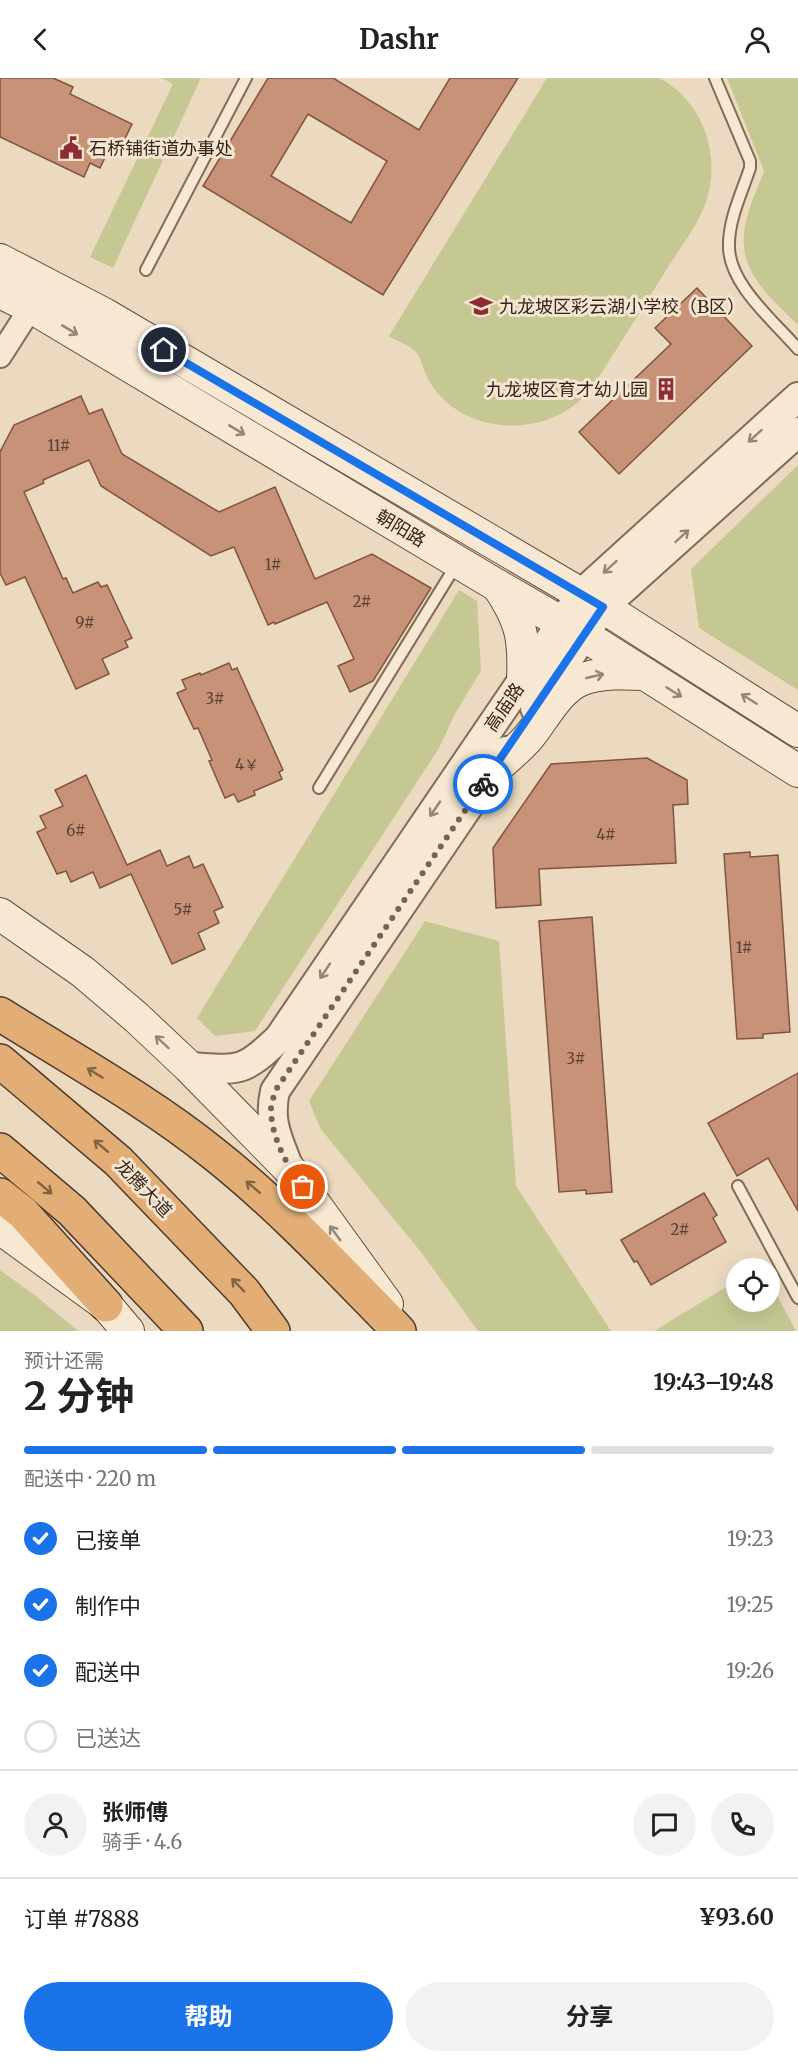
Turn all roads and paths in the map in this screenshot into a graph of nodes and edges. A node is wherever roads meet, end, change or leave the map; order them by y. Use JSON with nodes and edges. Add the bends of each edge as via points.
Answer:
{"nodes":[{"id":1,"x":246,"y":78,"type":"edge"},
{"id":2,"x":715,"y":78,"type":"edge"},
{"id":3,"x":0,"y":260,"type":"edge"},
{"id":4,"x":146,"y":270,"type":"dead end"},
{"id":5,"x":0,"y":292,"type":"edge"},
{"id":6,"x":39,"y":296,"type":"junction"},
{"id":7,"x":798,"y":349,"type":"edge"},
{"id":8,"x":0,"y":356,"type":"edge"},
{"id":9,"x":798,"y":397,"type":"edge"},
{"id":10,"x":798,"y":432,"type":"edge"},
{"id":11,"x":457,"y":562,"type":"junction"},
{"id":12,"x":498,"y":586,"type":"junction"},
{"id":13,"x":592,"y":601,"type":"junction"},
{"id":14,"x":573,"y":629,"type":"junction"},
{"id":15,"x":645,"y":674,"type":"junction"},
{"id":16,"x":523,"y":679,"type":"junction"},
{"id":17,"x":798,"y":730,"type":"edge"},
{"id":18,"x":492,"y":771,"type":"junction"},
{"id":19,"x":798,"y":771,"type":"edge"},
{"id":20,"x":319,"y":788,"type":"dead end"},
{"id":21,"x":0,"y":914,"type":"edge"},
{"id":22,"x":0,"y":1014,"type":"edge"},
{"id":23,"x":0,"y":1061,"type":"edge"},
{"id":24,"x":189,"y":1067,"type":"junction"},
{"id":25,"x":0,"y":1150,"type":"edge"},
{"id":26,"x":290,"y":1170,"type":"junction"},
{"id":27,"x":738,"y":1186,"type":"dead end"},
{"id":28,"x":0,"y":1195,"type":"edge"},
{"id":29,"x":0,"y":1228,"type":"edge"},
{"id":30,"x":798,"y":1298,"type":"edge"},
{"id":31,"x":106,"y":1305,"type":"junction"},
{"id":32,"x":128,"y":1331,"type":"edge"},
{"id":33,"x":186,"y":1331,"type":"edge"},
{"id":34,"x":273,"y":1331,"type":"edge"},
{"id":35,"x":399,"y":1331,"type":"edge"},
{"id":36,"x":406,"y":1331,"type":"edge"}],
"edges":[{"from":1,"to":4,"type":"lane"},
{"from":2,"to":7,"type":"lane","via":[[750,160],[730,232],[729,256],[740,282]]},
{"from":3,"to":6,"type":"main road","name":"朝阳路"},
{"from":5,"to":6,"type":"main road","name":"朝阳路"},
{"from":6,"to":8,"type":"street"},
{"from":6,"to":11,"type":"main road","name":"朝阳路","one_way":true},
{"from":6,"to":13,"type":"main road","name":"朝阳路","via":[[114,320]]},
{"from":9,"to":13,"type":"street","name":"高庙路","one_way":true},
{"from":13,"to":10,"type":"street","name":"高庙路","one_way":true},
{"from":11,"to":12,"type":"main road","name":"朝阳路"},
{"from":11,"to":20,"type":"lane"},
{"from":12,"to":14,"type":"main road","name":"朝阳路"},
{"from":12,"to":16,"type":"main road","via":[[520,628]]},
{"from":13,"to":14,"type":"street","name":"高庙路"},
{"from":17,"to":13,"type":"main road","name":"朝阳路","one_way":true},
{"from":14,"to":15,"type":"main road","name":"朝阳路"},
{"from":14,"to":16,"type":"street","name":"高庙路"},
{"from":14,"to":18,"type":"street","name":"高庙路"},
{"from":18,"to":15,"type":"main road","one_way":true,"via":[[527,739],[577,681],[614,672]]},
{"from":15,"to":19,"type":"main road","name":"朝阳路","one_way":true},
{"from":16,"to":24,"type":"street","name":"高庙路","one_way":true,"via":[[279,1038],[244,1067]]},
{"from":18,"to":26,"type":"street","name":"高庙路","via":[[275,1091],[271,1108],[274,1129]]},
{"from":24,"to":21,"type":"main road","one_way":true,"via":[[83,972]]},
{"from":35,"to":22,"type":"highway","one_way":true,"via":[[288,1217],[213,1153],[142,1103]]},
{"from":34,"to":23,"type":"highway","name":"龙腾大道","one_way":true,"via":[[244,1292],[118,1161]]},
{"from":24,"to":26,"type":"main road"},
{"from":25,"to":33,"type":"highway","one_way":true,"via":[[72,1211]]},
{"from":36,"to":26,"type":"main road","one_way":true},
{"from":27,"to":30,"type":"lane"},
{"from":28,"to":31,"type":"highway","via":[[23,1213]]},
{"from":29,"to":31,"type":"main road"},
{"from":31,"to":32,"type":"main road"}]}
